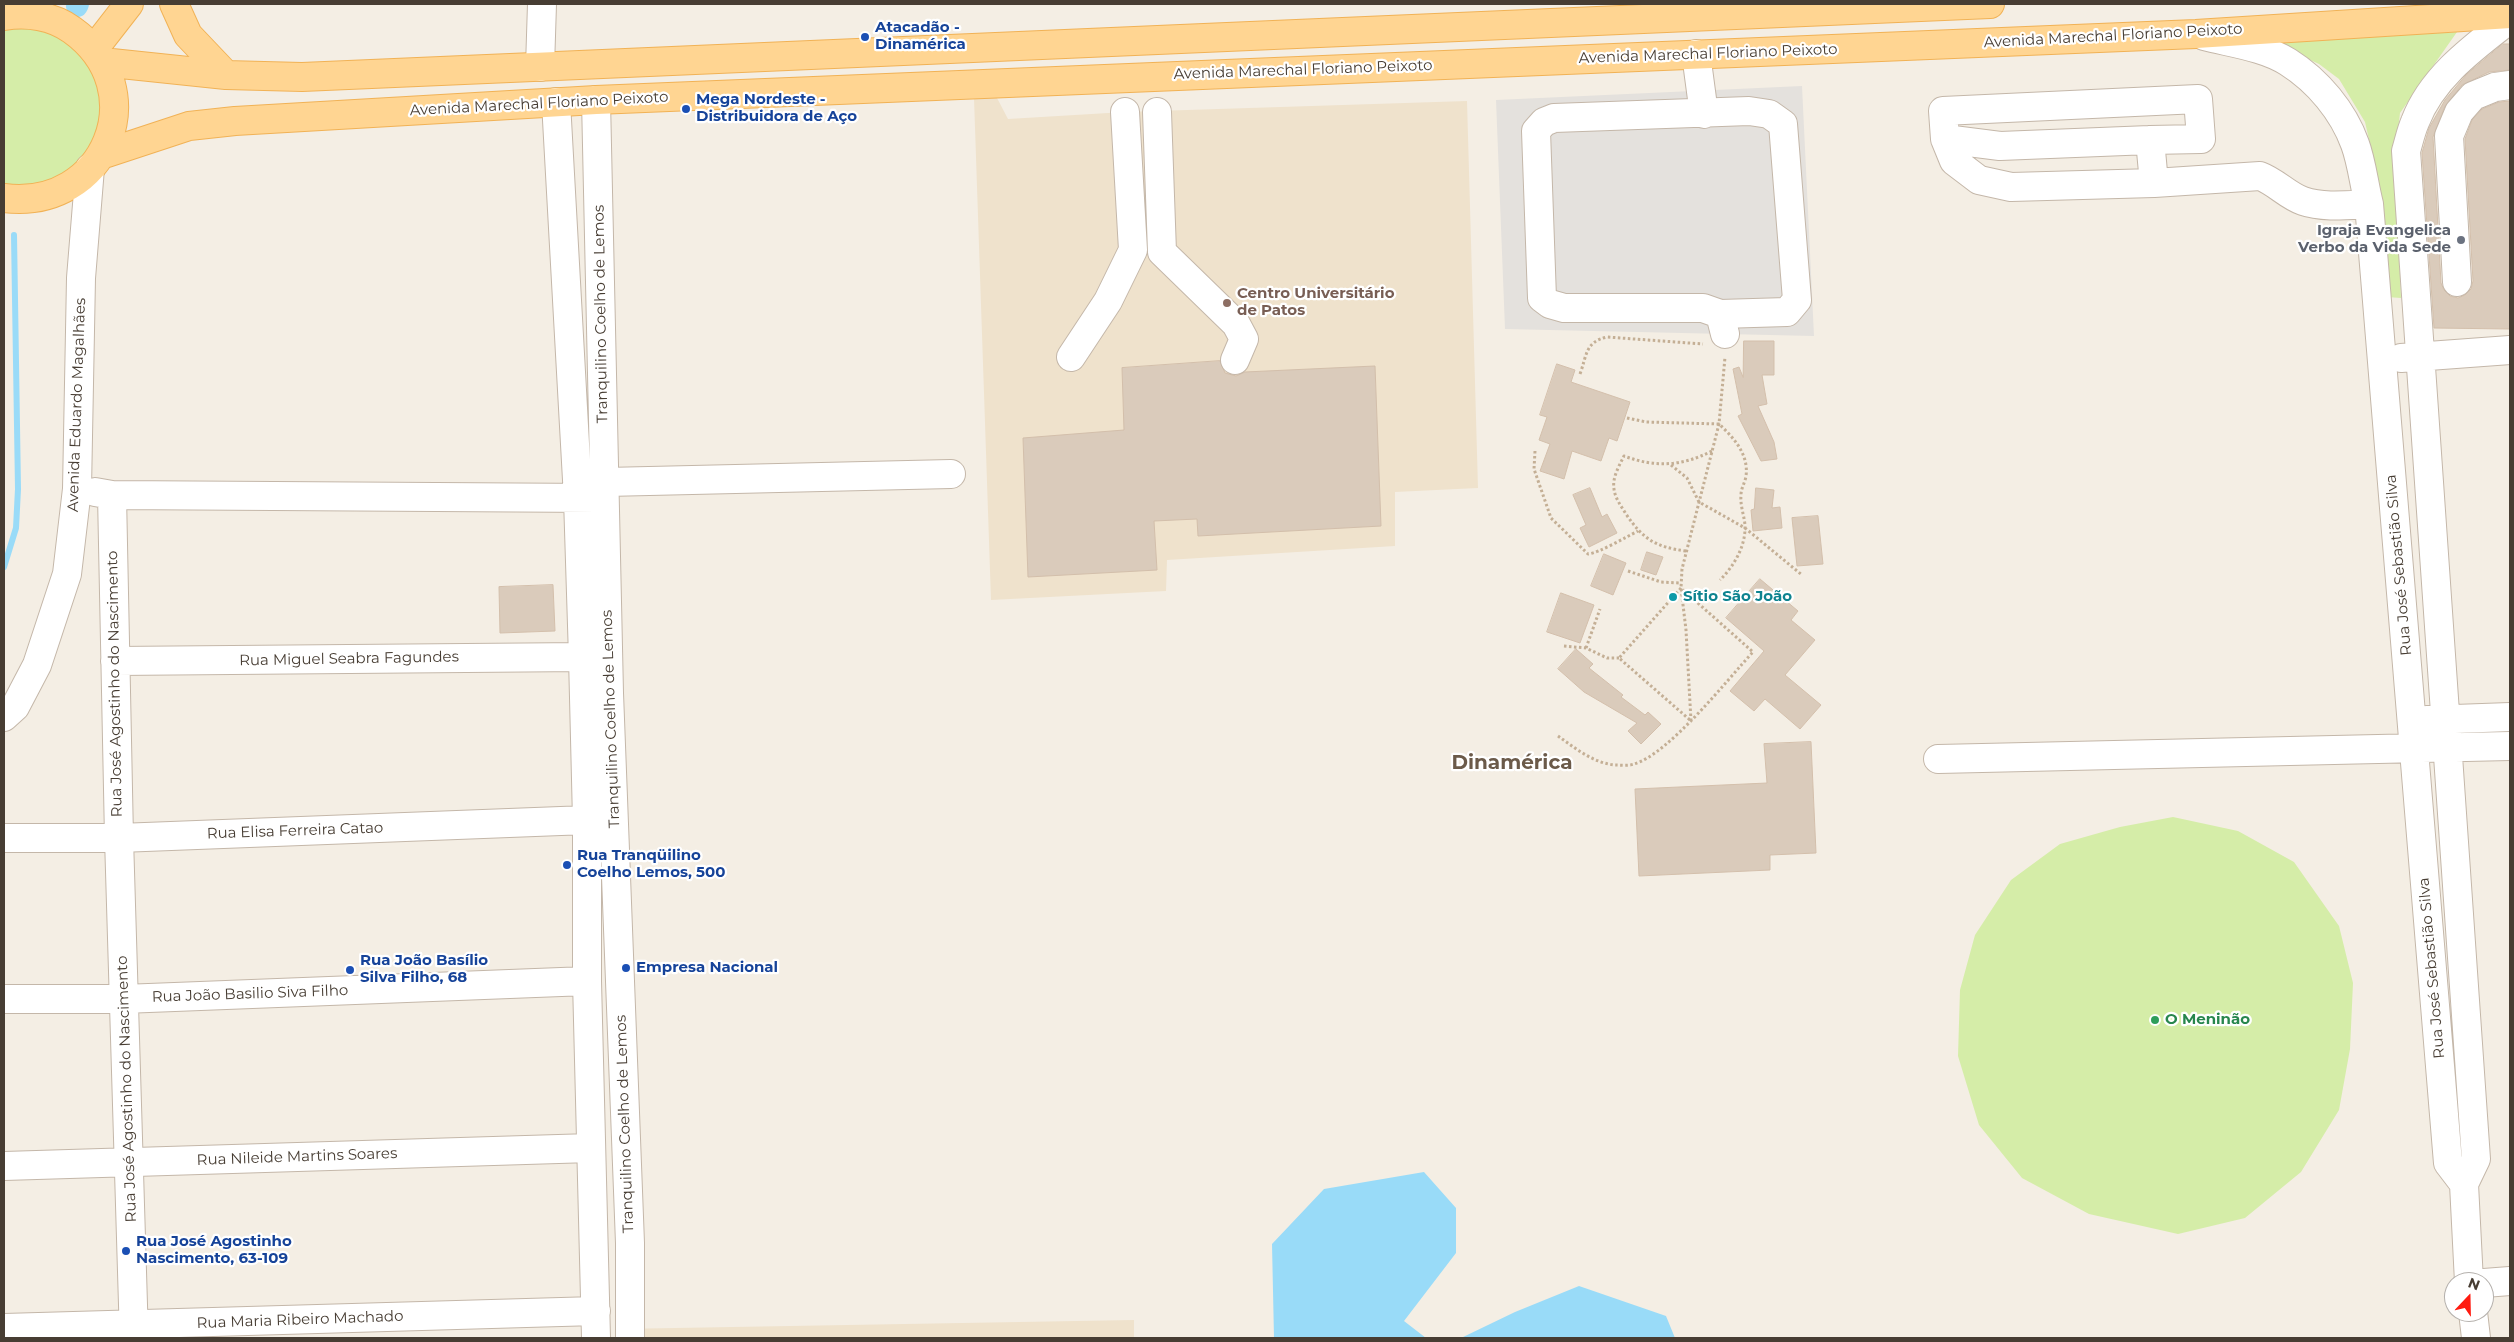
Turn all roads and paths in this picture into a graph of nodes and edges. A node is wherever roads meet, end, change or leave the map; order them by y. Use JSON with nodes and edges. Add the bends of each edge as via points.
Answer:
{"nodes":[{"id":1,"x":14,"y":4,"type":"edge"},
{"id":2,"x":129,"y":4,"type":"edge"},
{"id":3,"x":174,"y":4,"type":"edge"},
{"id":4,"x":542,"y":4,"type":"edge"},
{"id":5,"x":1990,"y":4,"type":"edge"},
{"id":6,"x":4,"y":11,"type":"edge"},
{"id":7,"x":2510,"y":14,"type":"edge"},
{"id":8,"x":4,"y":16,"type":"edge"},
{"id":9,"x":2510,"y":19,"type":"edge"},
{"id":10,"x":2196,"y":34,"type":"junction"},
{"id":11,"x":1696,"y":54,"type":"junction"},
{"id":12,"x":98,"y":56,"type":"junction"},
{"id":13,"x":540,"y":67,"type":"junction"},
{"id":14,"x":226,"y":75,"type":"junction"},
{"id":15,"x":2510,"y":85,"type":"edge"},
{"id":16,"x":596,"y":100,"type":"junction"},
{"id":17,"x":556,"y":102,"type":"junction"},
{"id":18,"x":1125,"y":112,"type":"dead end"},
{"id":19,"x":1157,"y":112,"type":"dead end"},
{"id":20,"x":1704,"y":114,"type":"junction"},
{"id":21,"x":1945,"y":139,"type":"junction"},
{"id":22,"x":2150,"y":140,"type":"junction"},
{"id":23,"x":96,"y":162,"type":"junction"},
{"id":24,"x":2154,"y":183,"type":"junction"},
{"id":25,"x":4,"y":198,"type":"edge"},
{"id":26,"x":2369,"y":204,"type":"junction"},
{"id":27,"x":2457,"y":282,"type":"dead end"},
{"id":28,"x":1719,"y":340,"type":"junction"},
{"id":29,"x":2510,"y":350,"type":"edge"},
{"id":30,"x":2420,"y":356,"type":"junction"},
{"id":31,"x":1071,"y":357,"type":"dead end"},
{"id":32,"x":2382,"y":359,"type":"junction"},
{"id":33,"x":1235,"y":360,"type":"dead end"},
{"id":34,"x":1580,"y":374,"type":"dead end"},
{"id":35,"x":1627,"y":418,"type":"dead end"},
{"id":36,"x":1719,"y":424,"type":"junction"},
{"id":37,"x":1535,"y":451,"type":"dead end"},
{"id":38,"x":1712,"y":451,"type":"junction"},
{"id":39,"x":1671,"y":465,"type":"junction"},
{"id":40,"x":951,"y":474,"type":"dead end"},
{"id":41,"x":77,"y":489,"type":"junction"},
{"id":42,"x":606,"y":490,"type":"junction"},
{"id":43,"x":112,"y":495,"type":"junction"},
{"id":44,"x":578,"y":498,"type":"junction"},
{"id":45,"x":1698,"y":502,"type":"junction"},
{"id":46,"x":1745,"y":528,"type":"junction"},
{"id":47,"x":1638,"y":530,"type":"junction"},
{"id":48,"x":1686,"y":551,"type":"junction"},
{"id":49,"x":1628,"y":571,"type":"dead end"},
{"id":50,"x":1802,"y":575,"type":"dead end"},
{"id":51,"x":1720,"y":580,"type":"dead end"},
{"id":52,"x":1681,"y":583,"type":"junction"},
{"id":53,"x":1681,"y":588,"type":"junction"},
{"id":54,"x":1600,"y":609,"type":"dead end"},
{"id":55,"x":1564,"y":646,"type":"dead end"},
{"id":56,"x":1586,"y":648,"type":"junction"},
{"id":57,"x":583,"y":657,"type":"junction"},
{"id":58,"x":1620,"y":658,"type":"junction"},
{"id":59,"x":115,"y":661,"type":"junction"},
{"id":60,"x":596,"y":694,"type":"junction"},
{"id":61,"x":4,"y":716,"type":"edge"},
{"id":62,"x":2510,"y":717,"type":"edge"},
{"id":63,"x":2446,"y":720,"type":"junction"},
{"id":64,"x":1691,"y":721,"type":"junction"},
{"id":65,"x":2412,"y":721,"type":"junction"},
{"id":66,"x":1558,"y":736,"type":"dead end"},
{"id":67,"x":2510,"y":746,"type":"edge"},
{"id":68,"x":2448,"y":749,"type":"junction"},
{"id":69,"x":2414,"y":750,"type":"junction"},
{"id":70,"x":1938,"y":759,"type":"dead end"},
{"id":71,"x":587,"y":820,"type":"junction"},
{"id":72,"x":4,"y":838,"type":"edge"},
{"id":73,"x":119,"y":838,"type":"junction"},
{"id":74,"x":2456,"y":868,"type":"junction"},
{"id":75,"x":2424,"y":872,"type":"junction"},
{"id":76,"x":586,"y":981,"type":"junction"},
{"id":77,"x":4,"y":999,"type":"edge"},
{"id":78,"x":123,"y":999,"type":"junction"},
{"id":79,"x":591,"y":1148,"type":"junction"},
{"id":80,"x":130,"y":1162,"type":"junction"},
{"id":81,"x":4,"y":1166,"type":"edge"},
{"id":82,"x":2464,"y":1184,"type":"junction"},
{"id":83,"x":2468,"y":1272,"type":"edge"},
{"id":84,"x":2510,"y":1281,"type":"edge"},
{"id":85,"x":2494,"y":1282,"type":"edge"},
{"id":86,"x":596,"y":1311,"type":"junction"},
{"id":87,"x":2474,"y":1322,"type":"edge"},
{"id":88,"x":4,"y":1328,"type":"edge"},
{"id":89,"x":134,"y":1331,"type":"edge"},
{"id":90,"x":596,"y":1338,"type":"edge"},
{"id":91,"x":630,"y":1338,"type":"edge"},
{"id":92,"x":2476,"y":1338,"type":"edge"}],
"edges":[{"from":1,"to":6,"type":"main road"},
{"from":2,"to":12,"type":"main road"},
{"from":3,"to":14,"type":"main road","via":[[188,36]]},
{"from":4,"to":13,"type":"street"},
{"from":5,"to":13,"type":"main road"},
{"from":7,"to":10,"type":"main road","name":"Avenida Marechal Floriano Peixoto"},
{"from":8,"to":12,"type":"main road","via":[[49,18],[66,26]]},
{"from":9,"to":30,"type":"street","name":"Rua José Sebastião Silva","via":[[2474,47],[2437,83],[2415,121],[2406,151]]},
{"from":10,"to":11,"type":"main road","name":"Avenida Marechal Floriano Peixoto"},
{"from":10,"to":26,"type":"street","name":"Rua José Sebastião Silva","via":[[2287,61],[2317,85],[2337,110],[2355,144]]},
{"from":11,"to":16,"type":"main road","name":"Avenida Marechal Floriano Peixoto"},
{"from":11,"to":20,"type":"street"},
{"from":12,"to":14,"type":"main road"},
{"from":12,"to":23,"type":"main road","via":[[111,84],[114,108],[111,133]]},
{"from":13,"to":14,"type":"main road","via":[[302,77]]},
{"from":15,"to":27,"type":"street","via":[[2473,96],[2459,112],[2449,136]]},
{"from":16,"to":17,"type":"main road","name":"Avenida Marechal Floriano Peixoto"},
{"from":16,"to":42,"type":"street","name":"Tranquilino Coelho de Lemos"},
{"from":17,"to":23,"type":"main road","name":"Avenida Marechal Floriano Peixoto","via":[[189,126]]},
{"from":17,"to":44,"type":"street","name":"Tranquilino Coelho de Lemos"},
{"from":18,"to":31,"type":"street","via":[[1133,250],[1108,300]]},
{"from":19,"to":33,"type":"street","via":[[1162,252],[1236,324],[1244,339]]},
{"from":20,"to":28,"type":"street","via":[[1749,111],[1769,114],[1783,124],[1797,300],[1787,312]]},
{"from":20,"to":28,"type":"street","via":[[1554,118],[1544,122],[1536,131],[1542,298],[1564,308],[1703,308]]},
{"from":21,"to":22,"type":"street","via":[[2000,146]]},
{"from":21,"to":22,"type":"street","via":[[1943,110],[2198,99],[2201,139]]},
{"from":21,"to":24,"type":"street","via":[[1954,161],[1978,180],[2011,187]]},
{"from":22,"to":24,"type":"street"},
{"from":23,"to":25,"type":"main road","via":[[81,179],[55,194],[25,201]]},
{"from":23,"to":41,"type":"street","name":"Avenida Eduardo Magalhães","via":[[81,278]]},
{"from":24,"to":26,"type":"street","via":[[2260,176],[2274,181],[2304,201],[2335,205]]},
{"from":26,"to":32,"type":"street","name":"Rua José Sebastião Silva"},
{"from":28,"to":34,"type":"path","via":[[1697,342],[1607,337],[1594,340]]},
{"from":28,"to":36,"type":"path"},
{"from":29,"to":30,"type":"street"},
{"from":30,"to":32,"type":"street"},
{"from":30,"to":63,"type":"street","name":"Rua José Sebastião Silva"},
{"from":32,"to":65,"type":"street","name":"Rua José Sebastião Silva"},
{"from":35,"to":36,"type":"path","via":[[1646,422]]},
{"from":36,"to":38,"type":"path"},
{"from":36,"to":46,"type":"path","via":[[1734,438],[1745,460],[1746,476],[1741,496]]},
{"from":37,"to":47,"type":"path","via":[[1534,469],[1551,518],[1588,554],[1597,553]]},
{"from":38,"to":39,"type":"path","via":[[1697,459]]},
{"from":38,"to":45,"type":"path"},
{"from":39,"to":45,"type":"path","via":[[1687,478]]},
{"from":39,"to":47,"type":"path","via":[[1650,464],[1624,456],[1616,472],[1614,488],[1618,501]]},
{"from":40,"to":42,"type":"street"},
{"from":41,"to":43,"type":"street"},
{"from":41,"to":61,"type":"street","name":"Avenida Eduardo Magalhães","via":[[67,574],[49,635],[15,707]]},
{"from":42,"to":44,"type":"street"},
{"from":42,"to":60,"type":"street","name":"Tranquilino Coelho de Lemos"},
{"from":43,"to":44,"type":"street"},
{"from":43,"to":59,"type":"street","name":"Rua José Agostinho do Nascimento"},
{"from":44,"to":57,"type":"street","name":"Tranquilino Coelho de Lemos"},
{"from":45,"to":46,"type":"path"},
{"from":45,"to":48,"type":"path"},
{"from":46,"to":50,"type":"path"},
{"from":46,"to":51,"type":"path","via":[[1738,556]]},
{"from":47,"to":48,"type":"path","via":[[1649,541],[1668,549]]},
{"from":48,"to":52,"type":"path"},
{"from":49,"to":52,"type":"path","via":[[1661,582]]},
{"from":52,"to":53,"type":"path"},
{"from":53,"to":58,"type":"path"},
{"from":53,"to":64,"type":"path"},
{"from":53,"to":64,"type":"path","via":[[1753,652]]},
{"from":54,"to":56,"type":"path"},
{"from":55,"to":56,"type":"path"},
{"from":56,"to":58,"type":"path","via":[[1606,658]]},
{"from":57,"to":59,"type":"street","name":"Rua Miguel Seabra Fagundes"},
{"from":57,"to":60,"type":"street","name":"Tranquilino Coelho de Lemos"},
{"from":58,"to":64,"type":"path"},
{"from":59,"to":73,"type":"street","name":"Rua José Agostinho do Nascimento"},
{"from":60,"to":71,"type":"street","name":"Tranquilino Coelho de Lemos"},
{"from":60,"to":91,"type":"street","name":"Tranquilino Coelho de Lemos","via":[[629,1224]]},
{"from":62,"to":63,"type":"street"},
{"from":63,"to":65,"type":"street"},
{"from":63,"to":68,"type":"street","name":"Rua José Sebastião Silva"},
{"from":64,"to":66,"type":"path","via":[[1654,754],[1634,764],[1600,762]]},
{"from":65,"to":69,"type":"street","name":"Rua José Sebastião Silva"},
{"from":67,"to":68,"type":"street"},
{"from":68,"to":69,"type":"street"},
{"from":68,"to":74,"type":"street","name":"Rua José Sebastião Silva"},
{"from":69,"to":70,"type":"street"},
{"from":69,"to":75,"type":"street","name":"Rua José Sebastião Silva"},
{"from":71,"to":73,"type":"street","name":"Rua Elisa Ferreira Catao"},
{"from":71,"to":76,"type":"street","name":"Tranquilino Coelho de Lemos"},
{"from":72,"to":73,"type":"street","name":"Rua Elisa Ferreira Catao"},
{"from":73,"to":78,"type":"street","name":"Rua José Agostinho do Nascimento"},
{"from":74,"to":75,"type":"street"},
{"from":74,"to":82,"type":"street","name":"Rua José Sebastião Silva","via":[[2476,1159]]},
{"from":75,"to":82,"type":"street","name":"Rua José Sebastião Silva","via":[[2448,1163]]},
{"from":76,"to":78,"type":"street","name":"Rua João Basilio Siva Filho"},
{"from":76,"to":79,"type":"street","name":"Tranquilino Coelho de Lemos"},
{"from":77,"to":78,"type":"street","name":"Rua João Basilio Siva Filho"},
{"from":78,"to":80,"type":"street","name":"Rua José Agostinho do Nascimento"},
{"from":79,"to":80,"type":"street","name":"Rua Nileide Martins Soares"},
{"from":79,"to":86,"type":"street","name":"Tranquilino Coelho de Lemos"},
{"from":80,"to":81,"type":"street","name":"Rua Nileide Martins Soares"},
{"from":80,"to":89,"type":"street","name":"Rua José Agostinho do Nascimento"},
{"from":82,"to":83,"type":"street","name":"Rua José Sebastião Silva"},
{"from":84,"to":85,"type":"street"},
{"from":86,"to":89,"type":"street","name":"Rua Maria Ribeiro Machado"},
{"from":86,"to":90,"type":"street","name":"Tranquilino Coelho de Lemos"},
{"from":87,"to":92,"type":"street"},
{"from":88,"to":89,"type":"street","name":"Rua Maria Ribeiro Machado"}]}
